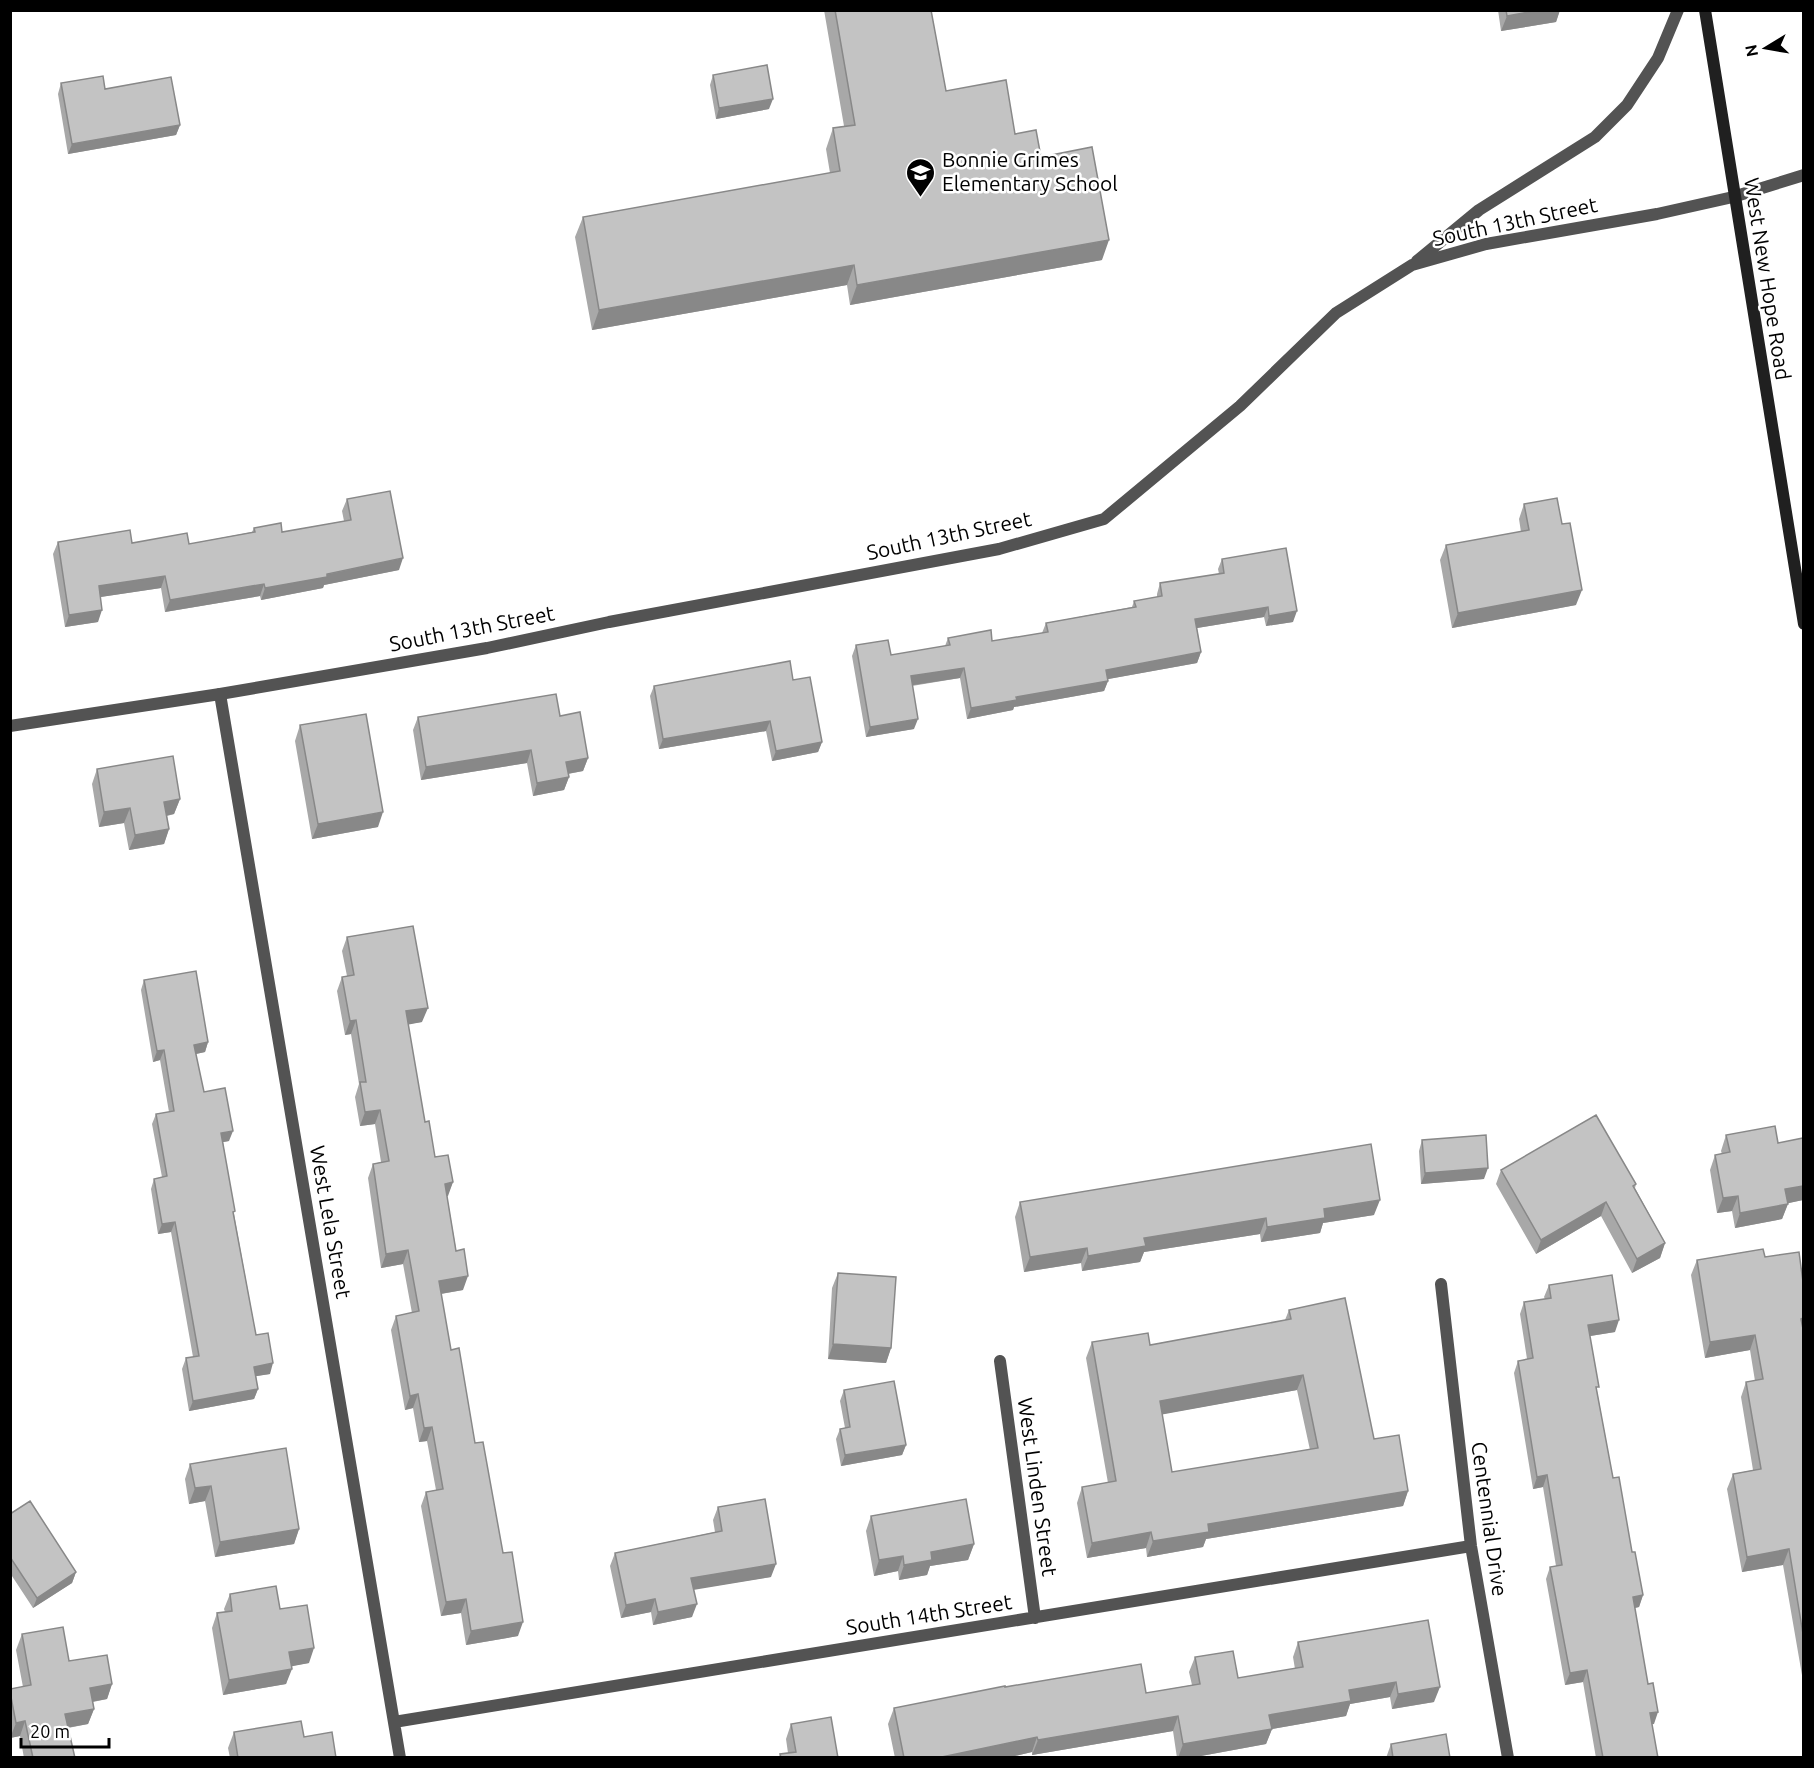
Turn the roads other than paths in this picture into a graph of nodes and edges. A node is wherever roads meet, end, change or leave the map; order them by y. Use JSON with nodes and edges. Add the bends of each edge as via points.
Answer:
{"nodes":[{"id":1,"x":1678,"y":10,"type":"edge"},
{"id":2,"x":1704,"y":10,"type":"edge"},
{"id":3,"x":1803,"y":176,"type":"edge"},
{"id":4,"x":1733,"y":196,"type":"junction"},
{"id":5,"x":1412,"y":265,"type":"junction"},
{"id":6,"x":1803,"y":624,"type":"edge"},
{"id":7,"x":220,"y":694,"type":"junction"},
{"id":8,"x":10,"y":726,"type":"edge"},
{"id":9,"x":1441,"y":1284,"type":"dead end"},
{"id":10,"x":1000,"y":1361,"type":"dead end"},
{"id":11,"x":1471,"y":1546,"type":"junction"},
{"id":12,"x":1035,"y":1618,"type":"junction"},
{"id":13,"x":394,"y":1722,"type":"junction"},
{"id":14,"x":400,"y":1758,"type":"edge"},
{"id":15,"x":1508,"y":1758,"type":"edge"}],
"edges":[{"from":1,"to":5,"type":"street","via":[[1658,58],[1626,105],[1595,137],[1479,210]]},
{"from":2,"to":4,"type":"main road","name":"West New Hope Road"},
{"from":3,"to":4,"type":"street","name":"South 13th Street"},
{"from":4,"to":5,"type":"street","name":"South 13th Street","via":[[1657,214],[1486,244]]},
{"from":4,"to":6,"type":"main road","name":"West New Hope Road"},
{"from":5,"to":7,"type":"street","name":"South 13th Street","via":[[1336,313],[1240,406],[1104,519],[999,549],[487,648]]},
{"from":7,"to":8,"type":"street","name":"South 13th Street"},
{"from":7,"to":13,"type":"street","name":"West Lela Street"},
{"from":9,"to":11,"type":"street","name":"Centennial Drive"},
{"from":10,"to":12,"type":"street","name":"West Linden Street"},
{"from":11,"to":12,"type":"street","name":"South 14th Street"},
{"from":11,"to":15,"type":"street","name":"Centennial Drive"},
{"from":12,"to":13,"type":"street","name":"South 14th Street"},
{"from":13,"to":14,"type":"street","name":"West Lela Street"}]}
